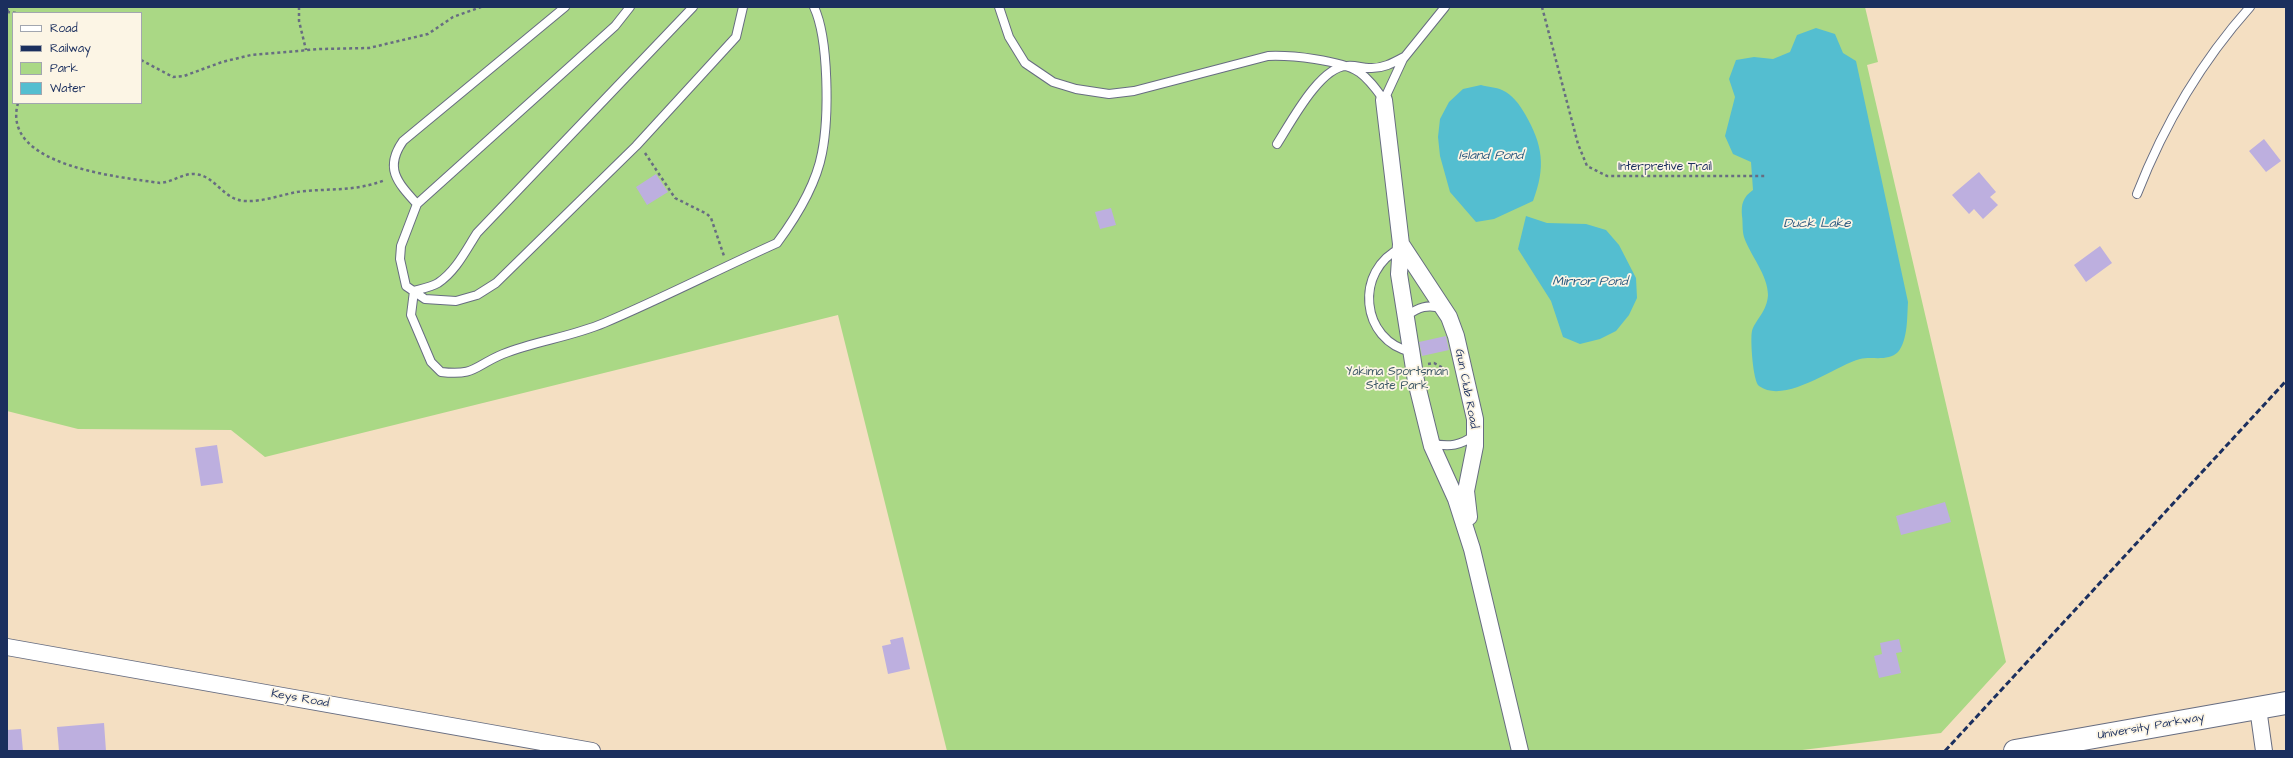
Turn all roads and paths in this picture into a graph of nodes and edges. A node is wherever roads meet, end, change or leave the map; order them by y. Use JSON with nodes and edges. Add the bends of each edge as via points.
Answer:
{"nodes":[{"id":1,"x":9,"y":7,"type":"edge"},
{"id":2,"x":299,"y":7,"type":"edge"},
{"id":3,"x":481,"y":7,"type":"edge"},
{"id":4,"x":565,"y":7,"type":"edge"},
{"id":5,"x":630,"y":7,"type":"edge"},
{"id":6,"x":693,"y":7,"type":"edge"},
{"id":7,"x":743,"y":7,"type":"edge"},
{"id":8,"x":814,"y":7,"type":"edge"},
{"id":9,"x":999,"y":7,"type":"edge"},
{"id":10,"x":1445,"y":7,"type":"edge"},
{"id":11,"x":1542,"y":7,"type":"edge"},
{"id":12,"x":2250,"y":7,"type":"edge"},
{"id":13,"x":7,"y":12,"type":"edge"},
{"id":14,"x":306,"y":50,"type":"junction"},
{"id":15,"x":1405,"y":56,"type":"junction"},
{"id":16,"x":142,"y":61,"type":"edge"},
{"id":17,"x":1346,"y":65,"type":"junction"},
{"id":18,"x":1384,"y":100,"type":"junction"},
{"id":19,"x":18,"y":104,"type":"edge"},
{"id":20,"x":639,"y":143,"type":"junction"},
{"id":21,"x":1277,"y":144,"type":"dead end"},
{"id":22,"x":396,"y":176,"type":"junction"},
{"id":23,"x":1767,"y":176,"type":"dead end"},
{"id":24,"x":2137,"y":194,"type":"dead end"},
{"id":25,"x":417,"y":204,"type":"junction"},
{"id":26,"x":1401,"y":246,"type":"junction"},
{"id":27,"x":728,"y":265,"type":"junction"},
{"id":28,"x":414,"y":291,"type":"junction"},
{"id":29,"x":1445,"y":310,"type":"junction"},
{"id":30,"x":1406,"y":316,"type":"junction"},
{"id":31,"x":1413,"y":360,"type":"junction"},
{"id":32,"x":1466,"y":380,"type":"junction"},
{"id":33,"x":1475,"y":435,"type":"junction"},
{"id":34,"x":1432,"y":443,"type":"junction"},
{"id":35,"x":1472,"y":549,"type":"junction"},
{"id":36,"x":7,"y":647,"type":"edge"},
{"id":37,"x":2286,"y":703,"type":"edge"},
{"id":38,"x":2258,"y":708,"type":"junction"},
{"id":39,"x":2057,"y":747,"type":"edge"},
{"id":40,"x":592,"y":751,"type":"edge"},
{"id":41,"x":1520,"y":751,"type":"edge"},
{"id":42,"x":2015,"y":751,"type":"edge"},
{"id":43,"x":2264,"y":751,"type":"edge"}],
"edges":[{"from":1,"to":13,"type":"path"},
{"from":2,"to":14,"type":"path","via":[[299,21]]},
{"from":3,"to":14,"type":"path","via":[[453,17],[428,34],[389,44],[369,48]]},
{"from":4,"to":22,"type":"lane","via":[[403,140],[394,153],[393,166]]},
{"from":5,"to":25,"type":"lane","via":[[615,26]]},
{"from":6,"to":28,"type":"lane","via":[[477,232],[448,274],[438,283]]},
{"from":7,"to":20,"type":"lane","via":[[736,37]]},
{"from":8,"to":27,"type":"lane","via":[[820,20],[826,70],[822,154],[808,193],[777,243]]},
{"from":9,"to":17,"type":"lane","via":[[1009,37],[1025,63],[1053,82],[1076,89],[1109,94],[1134,91],[1268,56],[1286,55]]},
{"from":10,"to":15,"type":"lane"},
{"from":11,"to":23,"type":"path","name":"Interpretive Trail","via":[[1578,144],[1587,166],[1607,176]]},
{"from":12,"to":24,"type":"lane","via":[[2214,50],[2178,105]]},
{"from":14,"to":16,"type":"path","via":[[251,55],[184,76],[173,77]]},
{"from":15,"to":17,"type":"lane","via":[[1390,65],[1371,68]]},
{"from":15,"to":18,"type":"lane"},
{"from":17,"to":18,"type":"lane","via":[[1372,84]]},
{"from":17,"to":21,"type":"lane","via":[[1332,72],[1313,88]]},
{"from":18,"to":26,"type":"street","name":"Gun Club Road"},
{"from":19,"to":22,"type":"path","via":[[16,118],[23,135],[34,148],[60,163],[160,183],[173,181],[185,174],[200,175],[208,178],[224,193],[246,201],[298,192],[351,189]]},
{"from":20,"to":27,"type":"path","via":[[675,198],[711,218]]},
{"from":20,"to":28,"type":"lane","via":[[496,283],[476,295],[456,301],[425,299]]},
{"from":22,"to":25,"type":"lane","via":[[400,185]]},
{"from":25,"to":28,"type":"lane","via":[[405,232],[400,260],[406,286]]},
{"from":26,"to":29,"type":"street","name":"Gun Club Road"},
{"from":26,"to":30,"type":"street","name":"Gun Club Road","via":[[1399,274]]},
{"from":26,"to":31,"type":"lane","via":[[1379,265],[1372,280],[1370,300],[1374,321],[1382,337]]},
{"from":27,"to":28,"type":"lane","via":[[604,323],[572,335],[503,354],[472,371],[460,374],[441,372],[431,362],[411,315]]},
{"from":29,"to":30,"type":"lane","via":[[1436,306],[1422,307]]},
{"from":29,"to":32,"type":"street","name":"Gun Club Road","via":[[1456,336]]},
{"from":30,"to":31,"type":"street","name":"Gun Club Road"},
{"from":31,"to":32,"type":"path","via":[[1434,363]]},
{"from":31,"to":34,"type":"street","name":"Gun Club Road"},
{"from":32,"to":33,"type":"street","name":"Gun Club Road","via":[[1475,419]]},
{"from":33,"to":34,"type":"lane","via":[[1459,445],[1448,447]]},
{"from":33,"to":35,"type":"street","name":"Gun Club Road","via":[[1466,491]]},
{"from":34,"to":35,"type":"street","name":"Gun Club Road","via":[[1456,499]]},
{"from":35,"to":41,"type":"street","name":"Gun Club Road"},
{"from":36,"to":40,"type":"street","name":"Keys Road"},
{"from":37,"to":38,"type":"main road","name":"University Parkway"},
{"from":38,"to":39,"type":"main road","name":"University Parkway"},
{"from":38,"to":43,"type":"street"},
{"from":39,"to":42,"type":"main road","name":"University Parkway"}]}
